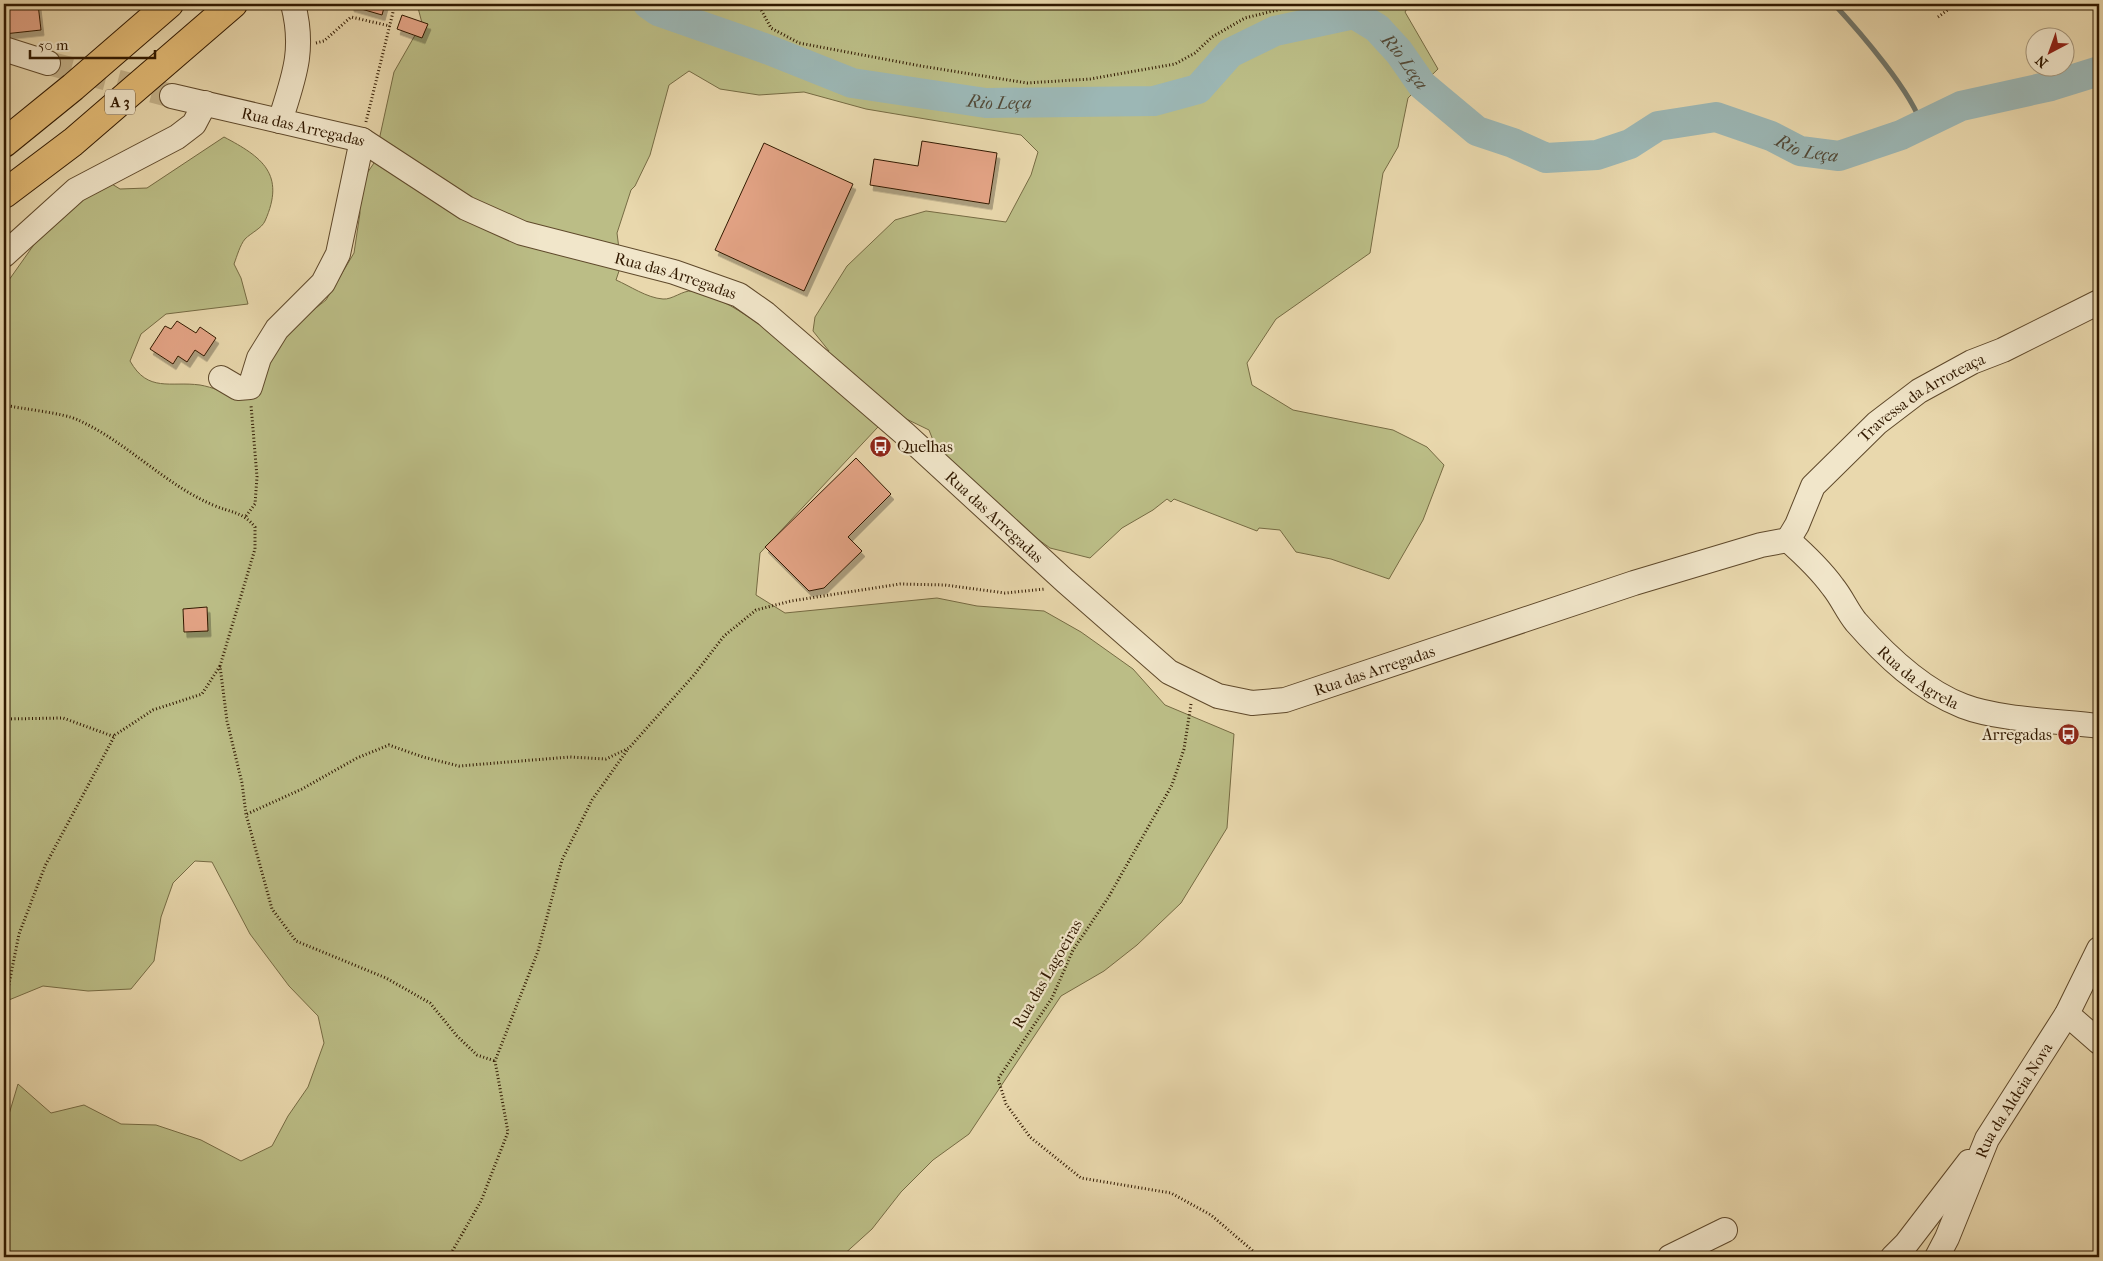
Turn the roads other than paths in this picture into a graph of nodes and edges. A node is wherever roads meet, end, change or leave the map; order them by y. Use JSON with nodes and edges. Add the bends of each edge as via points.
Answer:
{"nodes":[{"id":1,"x":169,"y":4,"type":"edge"},
{"id":2,"x":233,"y":4,"type":"edge"},
{"id":3,"x":293,"y":4,"type":"edge"},
{"id":4,"x":4,"y":49,"type":"edge"},
{"id":5,"x":48,"y":64,"type":"tunnel mouth"},
{"id":6,"x":172,"y":96,"type":"tunnel mouth"},
{"id":7,"x":205,"y":104,"type":"junction"},
{"id":8,"x":280,"y":121,"type":"junction"},
{"id":9,"x":362,"y":140,"type":"junction"},
{"id":10,"x":4,"y":143,"type":"edge"},
{"id":11,"x":4,"y":194,"type":"edge"},
{"id":12,"x":4,"y":255,"type":"edge"},
{"id":13,"x":2099,"y":302,"type":"edge"},
{"id":14,"x":221,"y":378,"type":"dead end"},
{"id":15,"x":1788,"y":540,"type":"junction"},
{"id":16,"x":2099,"y":726,"type":"edge"},
{"id":17,"x":2099,"y":949,"type":"edge"},
{"id":18,"x":2067,"y":1014,"type":"junction"},
{"id":19,"x":2099,"y":1042,"type":"edge"},
{"id":20,"x":1987,"y":1139,"type":"junction"},
{"id":21,"x":1725,"y":1230,"type":"dead end"},
{"id":22,"x":1670,"y":1257,"type":"edge"},
{"id":23,"x":1893,"y":1257,"type":"edge"},
{"id":24,"x":1937,"y":1257,"type":"edge"}],
"edges":[{"from":1,"to":10,"type":"highway","number":"A 3"},
{"from":2,"to":11,"type":"highway","number":"A 3","via":[[73,142]]},
{"from":3,"to":8,"type":"street","via":[[300,28],[297,69]]},
{"from":4,"to":5,"type":"street"},
{"from":6,"to":7,"type":"street","name":"Rua das Arregadas"},
{"from":7,"to":8,"type":"street","name":"Rua das Arregadas"},
{"from":7,"to":12,"type":"street","via":[[194,124],[178,137],[76,190]]},
{"from":8,"to":9,"type":"street","name":"Rua das Arregadas"},
{"from":9,"to":14,"type":"street","via":[[338,254],[323,283],[277,329],[259,358],[250,387],[238,388]]},
{"from":9,"to":15,"type":"street","name":"Rua das Arregadas","via":[[466,208],[522,233],[674,272],[739,295],[766,314],[905,434],[1169,672],[1218,696],[1252,703],[1285,700],[1634,583]]},
{"from":13,"to":15,"type":"street","name":"Travessa da Arroteaça","via":[[1972,362],[1919,391],[1898,407],[1812,486]]},
{"from":15,"to":16,"type":"street","name":"Rua da Agrela","via":[[1814,563],[1855,620],[1890,657],[1919,681],[1964,706],[2006,715]]},
{"from":17,"to":18,"type":"street","name":"Rua da Aldeia Nova"},
{"from":18,"to":19,"type":"street"},
{"from":18,"to":20,"type":"street","name":"Rua da Aldeia Nova"},
{"from":20,"to":23,"type":"street"},
{"from":20,"to":24,"type":"street","name":"Rua da Aldeia Nova"},
{"from":21,"to":22,"type":"street"}]}
